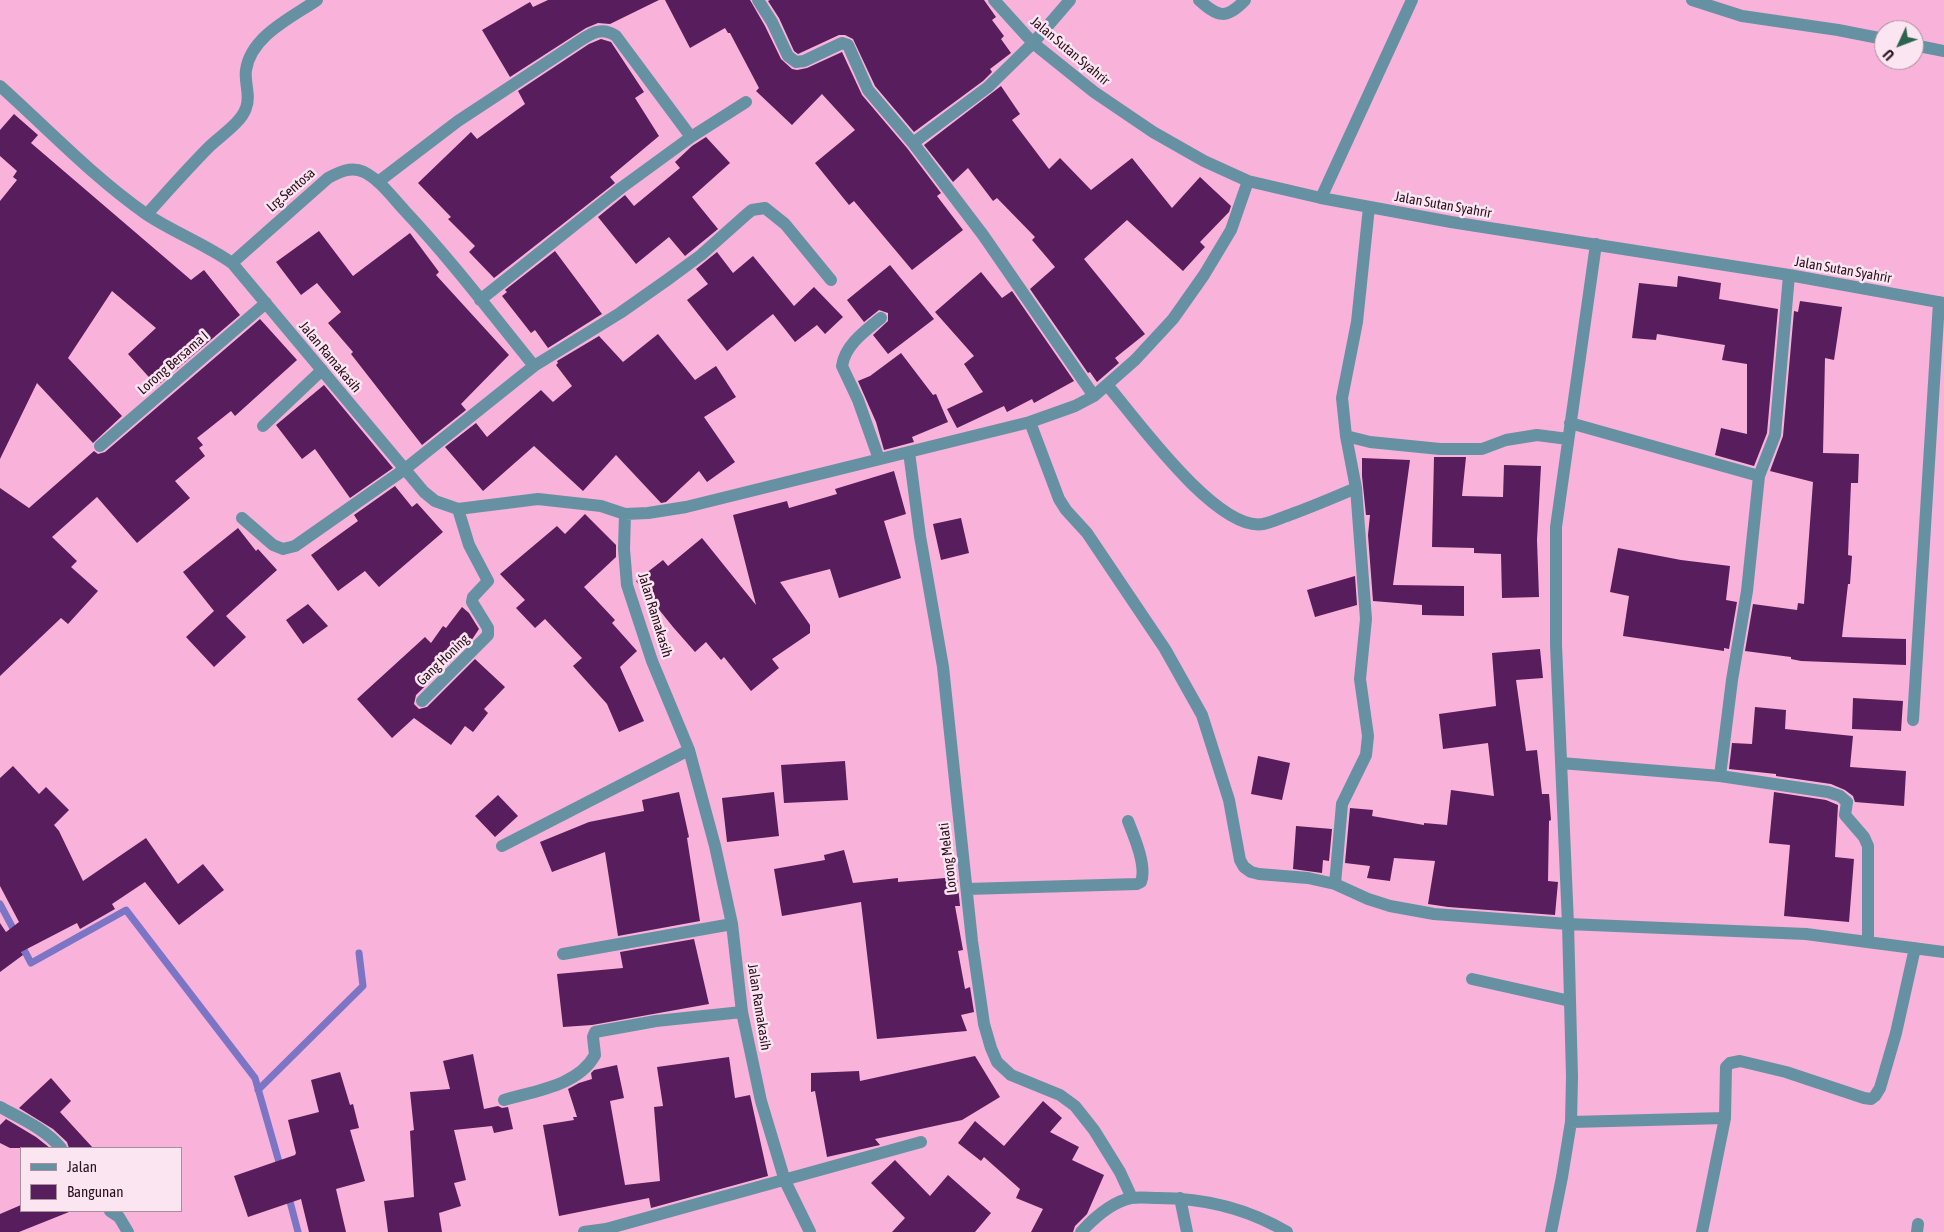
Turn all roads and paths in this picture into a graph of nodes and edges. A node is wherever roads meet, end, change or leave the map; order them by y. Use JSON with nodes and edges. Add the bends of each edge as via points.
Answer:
{"nodes":[{"id":1,"x":317,"y":0,"type":"edge"},
{"id":2,"x":758,"y":0,"type":"edge"},
{"id":3,"x":994,"y":0,"type":"edge"},
{"id":4,"x":1070,"y":0,"type":"edge"},
{"id":5,"x":1199,"y":0,"type":"edge"},
{"id":6,"x":1245,"y":0,"type":"edge"},
{"id":7,"x":1412,"y":0,"type":"edge"},
{"id":8,"x":1692,"y":0,"type":"edge"},
{"id":9,"x":1874,"y":37,"type":"edge"},
{"id":10,"x":1033,"y":43,"type":"junction"},
{"id":11,"x":1924,"y":47,"type":"edge"},
{"id":12,"x":1944,"y":51,"type":"edge"},
{"id":13,"x":0,"y":86,"type":"edge"},
{"id":14,"x":746,"y":102,"type":"dead end"},
{"id":15,"x":691,"y":137,"type":"junction"},
{"id":16,"x":913,"y":143,"type":"junction"},
{"id":17,"x":1248,"y":181,"type":"junction"},
{"id":18,"x":378,"y":182,"type":"junction"},
{"id":19,"x":1321,"y":198,"type":"junction"},
{"id":20,"x":1369,"y":207,"type":"junction"},
{"id":21,"x":147,"y":214,"type":"junction"},
{"id":22,"x":1596,"y":244,"type":"junction"},
{"id":23,"x":232,"y":263,"type":"junction"},
{"id":24,"x":1789,"y":275,"type":"junction"},
{"id":25,"x":831,"y":280,"type":"dead end"},
{"id":26,"x":480,"y":300,"type":"junction"},
{"id":27,"x":1942,"y":302,"type":"edge"},
{"id":28,"x":266,"y":303,"type":"junction"},
{"id":29,"x":881,"y":318,"type":"dead end"},
{"id":30,"x":534,"y":366,"type":"junction"},
{"id":31,"x":322,"y":370,"type":"junction"},
{"id":32,"x":1935,"y":382,"type":"junction"},
{"id":33,"x":1108,"y":386,"type":"junction"},
{"id":34,"x":1094,"y":396,"type":"junction"},
{"id":35,"x":1944,"y":397,"type":"edge"},
{"id":36,"x":1030,"y":422,"type":"junction"},
{"id":37,"x":1570,"y":423,"type":"junction"},
{"id":38,"x":263,"y":426,"type":"dead end"},
{"id":39,"x":1346,"y":436,"type":"junction"},
{"id":40,"x":1568,"y":439,"type":"junction"},
{"id":41,"x":100,"y":446,"type":"dead end"},
{"id":42,"x":908,"y":452,"type":"junction"},
{"id":43,"x":879,"y":459,"type":"junction"},
{"id":44,"x":405,"y":469,"type":"junction"},
{"id":45,"x":1759,"y":476,"type":"junction"},
{"id":46,"x":1356,"y":488,"type":"junction"},
{"id":47,"x":458,"y":509,"type":"junction"},
{"id":48,"x":625,"y":514,"type":"junction"},
{"id":49,"x":242,"y":518,"type":"dead end"},
{"id":50,"x":422,"y":700,"type":"dead end"},
{"id":51,"x":1913,"y":720,"type":"dead end"},
{"id":52,"x":689,"y":750,"type":"junction"},
{"id":53,"x":1561,"y":763,"type":"junction"},
{"id":54,"x":1720,"y":776,"type":"junction"},
{"id":55,"x":1128,"y":821,"type":"dead end"},
{"id":56,"x":502,"y":846,"type":"dead end"},
{"id":57,"x":1335,"y":884,"type":"junction"},
{"id":58,"x":967,"y":889,"type":"junction"},
{"id":59,"x":732,"y":924,"type":"junction"},
{"id":60,"x":1568,"y":924,"type":"junction"},
{"id":61,"x":1868,"y":942,"type":"junction"},
{"id":62,"x":1915,"y":948,"type":"junction"},
{"id":63,"x":1944,"y":952,"type":"edge"},
{"id":64,"x":562,"y":954,"type":"dead end"},
{"id":65,"x":1472,"y":979,"type":"dead end"},
{"id":66,"x":1570,"y":1001,"type":"junction"},
{"id":67,"x":742,"y":1012,"type":"junction"},
{"id":68,"x":504,"y":1100,"type":"dead end"},
{"id":69,"x":0,"y":1107,"type":"edge"},
{"id":70,"x":1724,"y":1118,"type":"junction"},
{"id":71,"x":1571,"y":1122,"type":"junction"},
{"id":72,"x":921,"y":1142,"type":"dead end"},
{"id":73,"x":60,"y":1147,"type":"edge"},
{"id":74,"x":785,"y":1181,"type":"junction"},
{"id":75,"x":1132,"y":1198,"type":"junction"},
{"id":76,"x":1180,"y":1198,"type":"junction"},
{"id":77,"x":112,"y":1212,"type":"edge"},
{"id":78,"x":606,"y":1231,"type":"edge"},
{"id":79,"x":128,"y":1232,"type":"edge"},
{"id":80,"x":584,"y":1232,"type":"edge"},
{"id":81,"x":810,"y":1232,"type":"edge"},
{"id":82,"x":1081,"y":1232,"type":"edge"},
{"id":83,"x":1187,"y":1232,"type":"edge"},
{"id":84,"x":1287,"y":1232,"type":"edge"},
{"id":85,"x":1551,"y":1232,"type":"edge"},
{"id":86,"x":1702,"y":1232,"type":"edge"}],
"edges":[{"from":1,"to":21,"type":"street","via":[[261,39],[252,50],[245,74],[246,108]]},
{"from":2,"to":16,"type":"street","via":[[788,56],[796,62],[842,44],[848,45],[868,90]]},
{"from":3,"to":10,"type":"street","name":"Jalan Sutan Syahrir"},
{"from":4,"to":10,"type":"street"},
{"from":5,"to":6,"type":"street","via":[[1221,15]]},
{"from":7,"to":19,"type":"street"},
{"from":8,"to":9,"type":"street","via":[[1742,16]]},
{"from":10,"to":16,"type":"street","via":[[988,87]]},
{"from":10,"to":17,"type":"street","name":"Jalan Sutan Syahrir","via":[[1094,92],[1153,132]]},
{"from":11,"to":12,"type":"street"},
{"from":13,"to":21,"type":"street","name":"Jalan Ramakasih","via":[[109,187]]},
{"from":14,"to":15,"type":"street"},
{"from":15,"to":18,"type":"street","via":[[619,40],[604,30],[594,32],[458,121]]},
{"from":15,"to":26,"type":"street"},
{"from":16,"to":34,"type":"street","via":[[983,235]]},
{"from":17,"to":19,"type":"street","name":"Jalan Sutan Syahrir"},
{"from":17,"to":33,"type":"street","via":[[1231,230],[1204,275],[1173,319]]},
{"from":18,"to":23,"type":"street","name":"Lrg.Sentosa","via":[[354,169],[337,173],[295,205]]},
{"from":18,"to":26,"type":"street","name":"Lrg.Sentosa"},
{"from":19,"to":20,"type":"street","name":"Jalan Sutan Syahrir"},
{"from":20,"to":22,"type":"street","name":"Jalan Sutan Syahrir"},
{"from":20,"to":39,"type":"street","via":[[1357,322],[1342,398]]},
{"from":21,"to":23,"type":"street","name":"Jalan Ramakasih"},
{"from":22,"to":24,"type":"street","name":"Jalan Sutan Syahrir"},
{"from":22,"to":37,"type":"street"},
{"from":23,"to":28,"type":"street","name":"Jalan Ramakasih"},
{"from":24,"to":27,"type":"street","name":"Jalan Sutan Syahrir"},
{"from":24,"to":45,"type":"street","via":[[1775,435]]},
{"from":25,"to":30,"type":"street","via":[[780,218],[765,208],[759,208],[747,214],[667,280]]},
{"from":26,"to":30,"type":"street","name":"Lrg.Sentosa"},
{"from":27,"to":32,"type":"street"},
{"from":28,"to":31,"type":"street","name":"Jalan Ramakasih"},
{"from":28,"to":41,"type":"street","name":"Lorong Bersama I"},
{"from":29,"to":43,"type":"street","via":[[846,351],[842,366]]},
{"from":30,"to":44,"type":"street"},
{"from":31,"to":38,"type":"street"},
{"from":31,"to":44,"type":"street","name":"Jalan Ramakasih"},
{"from":32,"to":35,"type":"street"},
{"from":32,"to":51,"type":"street"},
{"from":33,"to":34,"type":"street"},
{"from":33,"to":46,"type":"street","via":[[1177,468],[1227,514],[1262,524]]},
{"from":34,"to":36,"type":"street"},
{"from":36,"to":42,"type":"street"},
{"from":36,"to":57,"type":"street","via":[[1059,499],[1088,533],[1154,632],[1202,715],[1229,800],[1242,864],[1247,870],[1260,874]]},
{"from":37,"to":40,"type":"street"},
{"from":37,"to":45,"type":"street"},
{"from":39,"to":40,"type":"street","via":[[1370,442],[1440,449],[1482,449],[1506,440],[1537,435]]},
{"from":39,"to":46,"type":"street"},
{"from":40,"to":53,"type":"street","via":[[1556,527]]},
{"from":42,"to":43,"type":"street"},
{"from":42,"to":58,"type":"street","name":"Lorong Melati","via":[[943,667]]},
{"from":43,"to":48,"type":"street","via":[[686,507]]},
{"from":44,"to":47,"type":"street","name":"Jalan Ramakasih","via":[[435,501]]},
{"from":44,"to":49,"type":"street","via":[[295,546],[283,549],[273,545]]},
{"from":45,"to":54,"type":"street","via":[[1747,591]]},
{"from":46,"to":57,"type":"street","via":[[1366,619],[1360,679],[1368,736],[1366,754],[1342,804]]},
{"from":47,"to":48,"type":"street","name":"Jalan Ramakasih","via":[[538,499],[601,506]]},
{"from":47,"to":50,"type":"street","name":"Gang Honing","via":[[468,545],[488,581],[472,602],[488,628],[488,635]]},
{"from":48,"to":52,"type":"street","name":"Jalan Ramakasih","via":[[628,585],[652,661]]},
{"from":52,"to":56,"type":"street"},
{"from":52,"to":59,"type":"street","name":"Jalan Ramakasih"},
{"from":53,"to":54,"type":"street"},
{"from":53,"to":60,"type":"street"},
{"from":54,"to":61,"type":"street","via":[[1828,792],[1845,800],[1845,815],[1868,846]]},
{"from":55,"to":58,"type":"street","via":[[1141,860],[1142,879],[1137,884]]},
{"from":57,"to":60,"type":"street","via":[[1368,900],[1407,910]]},
{"from":58,"to":75,"type":"street","name":"Lorong Melati","via":[[984,1024],[997,1062],[1010,1075],[1060,1095],[1075,1106],[1094,1130]]},
{"from":59,"to":64,"type":"street"},
{"from":59,"to":67,"type":"street","name":"Jalan Ramakasih"},
{"from":60,"to":61,"type":"street","via":[[1806,934]]},
{"from":60,"to":66,"type":"street"},
{"from":61,"to":62,"type":"street"},
{"from":62,"to":63,"type":"street"},
{"from":62,"to":70,"type":"street","via":[[1896,1033],[1875,1096],[1864,1098],[1786,1072],[1735,1061],[1725,1070]]},
{"from":65,"to":66,"type":"street"},
{"from":66,"to":71,"type":"street"},
{"from":67,"to":68,"type":"street","via":[[595,1032],[595,1055],[584,1069],[563,1082]]},
{"from":67,"to":74,"type":"street","name":"Jalan Ramakasih","via":[[761,1101]]},
{"from":69,"to":73,"type":"street","via":[[38,1128]]},
{"from":70,"to":71,"type":"street"},
{"from":70,"to":86,"type":"street"},
{"from":71,"to":85,"type":"street"},
{"from":72,"to":74,"type":"street"},
{"from":74,"to":78,"type":"street"},
{"from":74,"to":81,"type":"street","name":"Jalan Ramakasih"},
{"from":75,"to":76,"type":"street"},
{"from":75,"to":82,"type":"street","via":[[1105,1210]]},
{"from":76,"to":83,"type":"street"},
{"from":76,"to":84,"type":"street","via":[[1246,1211]]},
{"from":77,"to":79,"type":"street","via":[[119,1217]]},
{"from":78,"to":80,"type":"street"}]}
